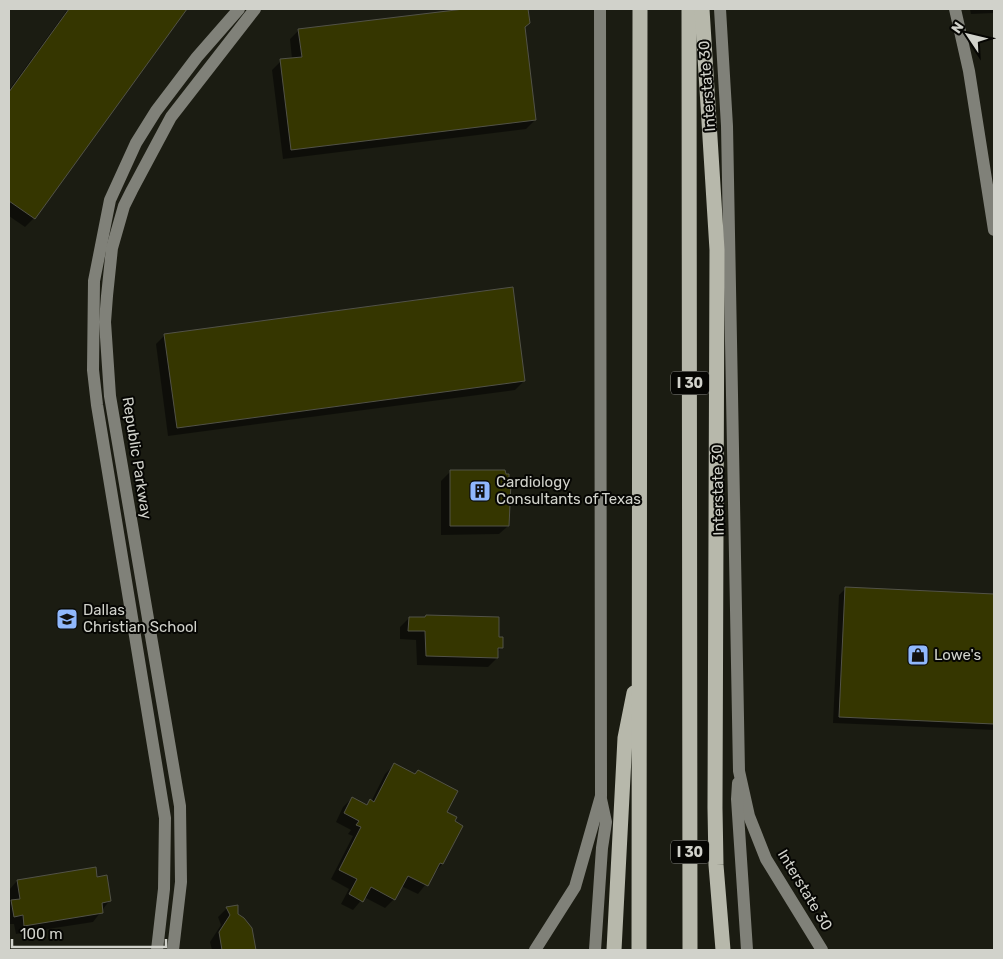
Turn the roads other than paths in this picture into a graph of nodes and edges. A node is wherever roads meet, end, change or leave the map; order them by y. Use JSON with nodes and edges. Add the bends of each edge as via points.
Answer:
{"nodes":[{"id":1,"x":238,"y":9,"type":"edge"},
{"id":2,"x":255,"y":9,"type":"edge"},
{"id":3,"x":600,"y":9,"type":"edge"},
{"id":4,"x":640,"y":9,"type":"edge"},
{"id":5,"x":689,"y":9,"type":"edge"},
{"id":6,"x":702,"y":9,"type":"edge"},
{"id":7,"x":720,"y":9,"type":"edge"},
{"id":8,"x":955,"y":9,"type":"edge"},
{"id":9,"x":994,"y":230,"type":"edge"},
{"id":10,"x":640,"y":660,"type":"junction"},
{"id":11,"x":739,"y":771,"type":"junction"},
{"id":12,"x":601,"y":796,"type":"junction"},
{"id":13,"x":690,"y":949,"type":"edge"},
{"id":14,"x":157,"y":950,"type":"edge"},
{"id":15,"x":173,"y":950,"type":"edge"},
{"id":16,"x":535,"y":950,"type":"edge"},
{"id":17,"x":595,"y":950,"type":"edge"},
{"id":18,"x":614,"y":950,"type":"edge"},
{"id":19,"x":639,"y":950,"type":"edge"},
{"id":20,"x":723,"y":950,"type":"edge"},
{"id":21,"x":746,"y":950,"type":"edge"},
{"id":22,"x":822,"y":950,"type":"edge"}],
"edges":[{"from":1,"to":14,"type":"main road","name":"Republic Parkway","via":[[156,111],[136,143],[110,200],[94,281],[93,370],[97,405],[165,818],[164,889]]},
{"from":2,"to":15,"type":"main road","name":"Republic Parkway","via":[[171,117],[132,190],[112,248],[107,296],[105,322],[110,396],[180,806],[181,882]]},
{"from":3,"to":12,"type":"main road"},
{"from":4,"to":10,"type":"highway"},
{"from":5,"to":13,"type":"highway","number":"I 30"},
{"from":6,"to":20,"type":"highway","via":[[718,250],[715,798],[716,865]]},
{"from":7,"to":11,"type":"main road","name":"Interstate 30","via":[[727,146]]},
{"from":8,"to":9,"type":"main road","via":[[969,71]]},
{"from":10,"to":18,"type":"highway","via":[[625,738]]},
{"from":10,"to":19,"type":"highway"},
{"from":11,"to":21,"type":"main road","via":[[736,799]]},
{"from":11,"to":22,"type":"main road","name":"Interstate 30","via":[[749,816],[766,859]]},
{"from":12,"to":16,"type":"main road","via":[[575,887]]},
{"from":12,"to":17,"type":"main road","via":[[606,822]]}]}
